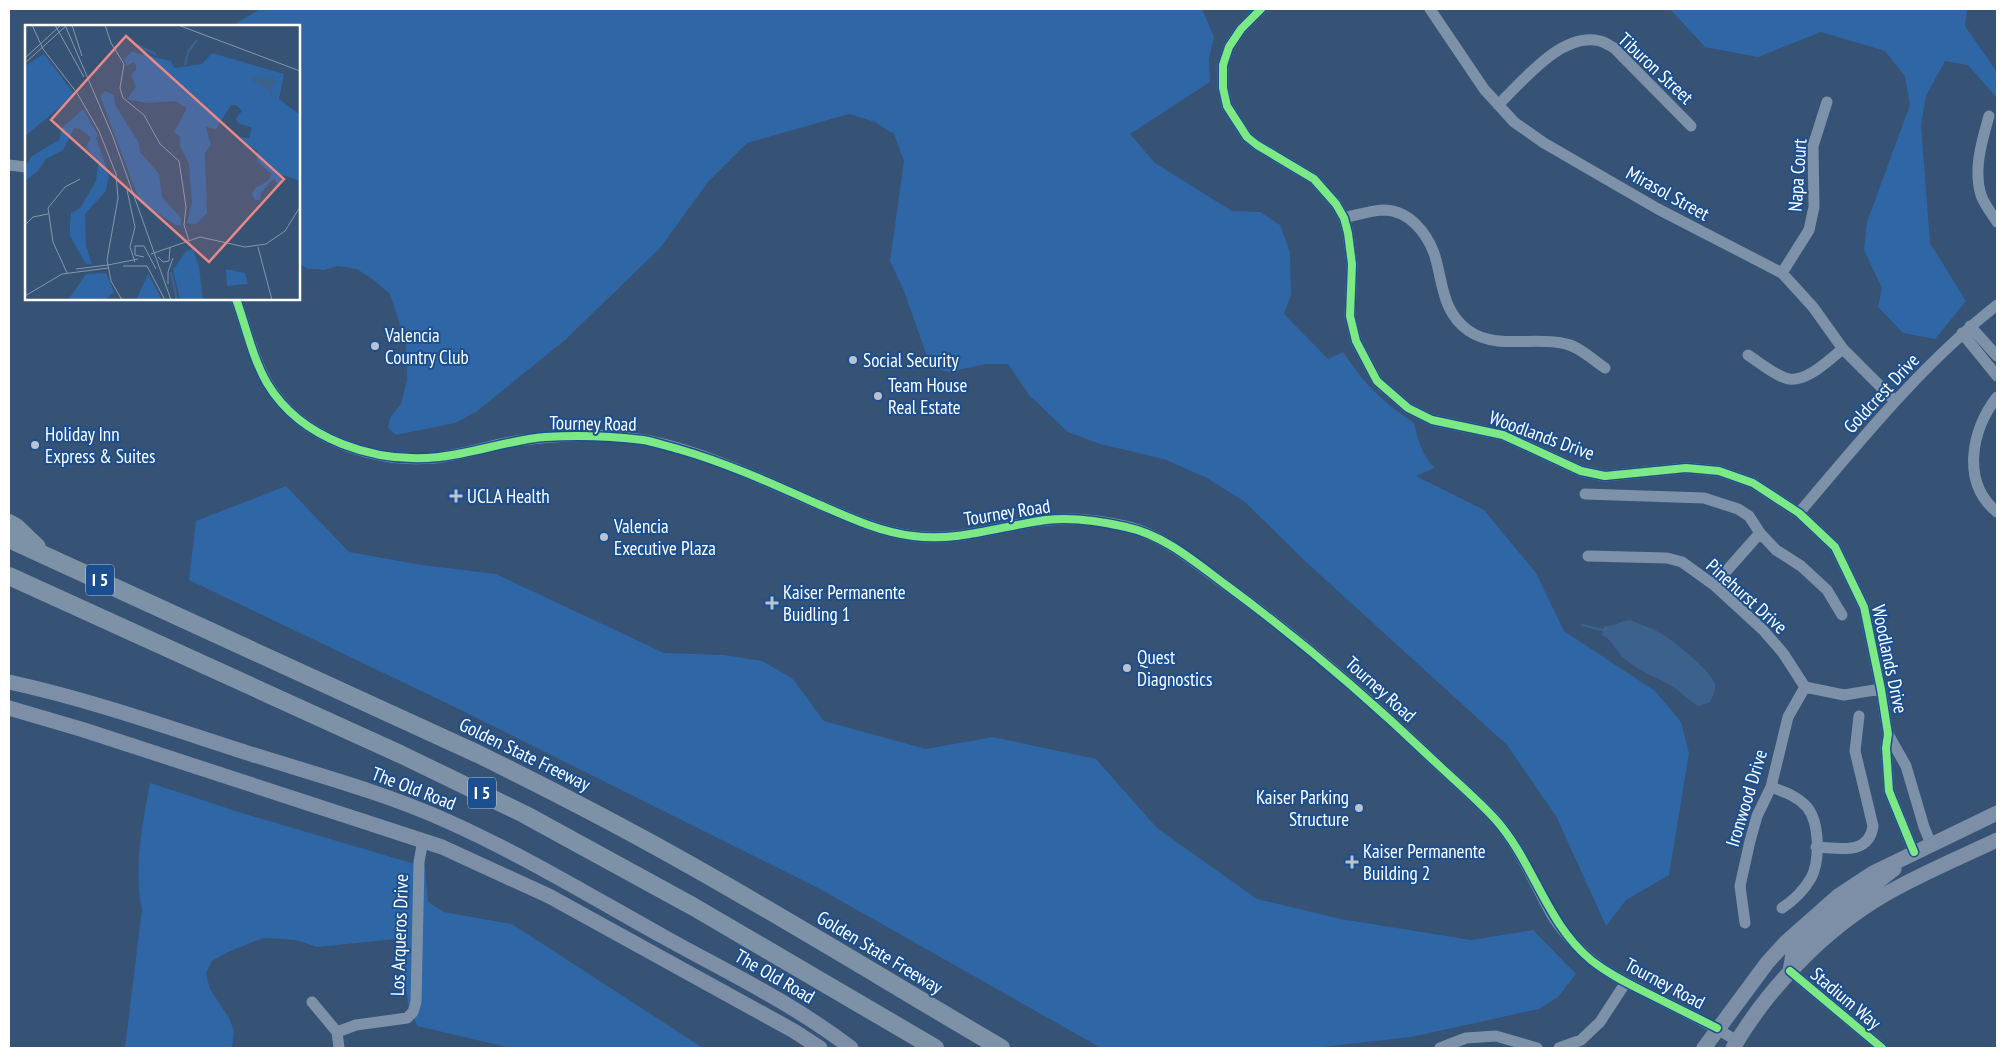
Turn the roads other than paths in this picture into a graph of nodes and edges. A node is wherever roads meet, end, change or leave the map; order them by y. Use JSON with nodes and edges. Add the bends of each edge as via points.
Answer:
{"nodes":[{"id":1,"x":1261,"y":9,"type":"edge"},
{"id":2,"x":1430,"y":9,"type":"edge"},
{"id":3,"x":1827,"y":102,"type":"dead end"},
{"id":4,"x":1498,"y":104,"type":"junction"},
{"id":5,"x":1989,"y":116,"type":"dead end"},
{"id":6,"x":1691,"y":126,"type":"dead end"},
{"id":7,"x":9,"y":165,"type":"edge"},
{"id":8,"x":25,"y":167,"type":"edge"},
{"id":9,"x":1344,"y":218,"type":"junction"},
{"id":10,"x":1997,"y":222,"type":"edge"},
{"id":11,"x":1782,"y":273,"type":"junction"},
{"id":12,"x":236,"y":300,"type":"edge"},
{"id":13,"x":1997,"y":305,"type":"edge"},
{"id":14,"x":1966,"y":330,"type":"junction"},
{"id":15,"x":1843,"y":349,"type":"junction"},
{"id":16,"x":1748,"y":355,"type":"dead end"},
{"id":17,"x":1997,"y":356,"type":"edge"},
{"id":18,"x":1605,"y":368,"type":"dead end"},
{"id":19,"x":1997,"y":376,"type":"edge"},
{"id":20,"x":1997,"y":397,"type":"edge"},
{"id":21,"x":1895,"y":401,"type":"junction"},
{"id":22,"x":1635,"y":474,"type":"junction"},
{"id":23,"x":1585,"y":494,"type":"dead end"},
{"id":24,"x":1637,"y":496,"type":"junction"},
{"id":25,"x":1997,"y":512,"type":"edge"},
{"id":26,"x":1799,"y":513,"type":"junction"},
{"id":27,"x":9,"y":523,"type":"edge"},
{"id":28,"x":1760,"y":533,"type":"junction"},
{"id":29,"x":9,"y":539,"type":"edge"},
{"id":30,"x":1588,"y":556,"type":"dead end"},
{"id":31,"x":48,"y":557,"type":"junction"},
{"id":32,"x":9,"y":576,"type":"edge"},
{"id":33,"x":1714,"y":585,"type":"junction"},
{"id":34,"x":1842,"y":615,"type":"dead end"},
{"id":35,"x":9,"y":682,"type":"edge"},
{"id":36,"x":1805,"y":688,"type":"junction"},
{"id":37,"x":1882,"y":689,"type":"junction"},
{"id":38,"x":9,"y":708,"type":"edge"},
{"id":39,"x":1859,"y":716,"type":"dead end"},
{"id":40,"x":1888,"y":734,"type":"junction"},
{"id":41,"x":1771,"y":787,"type":"junction"},
{"id":42,"x":1997,"y":812,"type":"edge"},
{"id":43,"x":423,"y":840,"type":"junction"},
{"id":44,"x":1997,"y":840,"type":"edge"},
{"id":45,"x":1931,"y":844,"type":"junction"},
{"id":46,"x":1816,"y":847,"type":"junction"},
{"id":47,"x":1914,"y":852,"type":"junction"},
{"id":48,"x":1782,"y":908,"type":"dead end"},
{"id":49,"x":1745,"y":923,"type":"dead end"},
{"id":50,"x":1790,"y":971,"type":"junction"},
{"id":51,"x":1626,"y":982,"type":"junction"},
{"id":52,"x":312,"y":1002,"type":"dead end"},
{"id":53,"x":1717,"y":1028,"type":"junction"},
{"id":54,"x":337,"y":1032,"type":"junction"},
{"id":55,"x":1735,"y":1044,"type":"edge"},
{"id":56,"x":339,"y":1048,"type":"edge"},
{"id":57,"x":820,"y":1048,"type":"edge"},
{"id":58,"x":851,"y":1048,"type":"edge"},
{"id":59,"x":935,"y":1048,"type":"edge"},
{"id":60,"x":1001,"y":1048,"type":"edge"},
{"id":61,"x":1440,"y":1048,"type":"edge"},
{"id":62,"x":1537,"y":1048,"type":"edge"},
{"id":63,"x":1559,"y":1048,"type":"edge"},
{"id":64,"x":1704,"y":1048,"type":"edge"},
{"id":65,"x":1882,"y":1048,"type":"edge"}],
"edges":[{"from":1,"to":9,"type":"street","name":"Woodlands Drive","via":[[1229,47],[1223,88],[1227,106],[1247,136],[1314,179]]},
{"from":2,"to":4,"type":"street","name":"Mirasol Street","via":[[1484,89]]},
{"from":3,"to":11,"type":"street","name":"Napa Court","via":[[1813,146],[1814,207],[1809,230]]},
{"from":4,"to":6,"type":"street","name":"Tiburon Street","via":[[1563,46],[1585,40],[1601,41],[1614,48]]},
{"from":4,"to":11,"type":"street","name":"Mirasol Street","via":[[1514,122],[1544,143],[1658,209]]},
{"from":5,"to":10,"type":"street","via":[[1977,167],[1981,195]]},
{"from":7,"to":8,"type":"street"},
{"from":9,"to":18,"type":"street","via":[[1386,210],[1403,215],[1416,224],[1434,253],[1447,304],[1468,331],[1499,341],[1567,344]]},
{"from":9,"to":22,"type":"street","name":"Woodlands Drive","via":[[1352,264],[1350,316],[1356,341],[1377,381],[1393,396],[1432,420],[1503,435],[1581,471],[1605,476]]},
{"from":11,"to":15,"type":"street","name":"Mirasol Street","via":[[1813,306]]},
{"from":12,"to":51,"type":"street","name":"Tourney Road","via":[[262,372],[278,398],[320,433],[362,451],[383,456],[434,458],[548,437],[615,437],[649,441],[715,460],[885,531],[917,537],[967,536],[1049,520],[1077,519],[1133,528],[1159,539],[1248,601],[1330,666],[1414,742],[1497,821],[1520,852],[1553,917],[1569,938],[1592,962]]},
{"from":13,"to":14,"type":"street","name":"Goldcrest Drive"},
{"from":14,"to":17,"type":"street"},
{"from":14,"to":19,"type":"street"},
{"from":14,"to":21,"type":"street","name":"Goldcrest Drive"},
{"from":15,"to":16,"type":"street","via":[[1798,379],[1783,377]]},
{"from":15,"to":21,"type":"street","name":"Mirasol Street"},
{"from":20,"to":25,"type":"street","via":[[1976,434],[1973,471],[1988,504]]},
{"from":21,"to":26,"type":"street","name":"Goldcrest Drive"},
{"from":22,"to":24,"type":"street"},
{"from":22,"to":26,"type":"street","name":"Woodlands Drive","via":[[1686,468],[1719,471],[1753,482]]},
{"from":23,"to":24,"type":"street"},
{"from":24,"to":28,"type":"street","via":[[1704,498],[1738,508],[1749,516]]},
{"from":26,"to":37,"type":"street","name":"Woodlands Drive","via":[[1835,547],[1864,607]]},
{"from":27,"to":31,"type":"highway","number":"I 5"},
{"from":28,"to":33,"type":"street"},
{"from":28,"to":34,"type":"street","via":[[1776,550],[1801,566],[1827,590]]},
{"from":29,"to":31,"type":"highway","name":"Golden State Freeway","number":"I 5"},
{"from":30,"to":33,"type":"street","name":"Pinehurst Drive","via":[[1667,558],[1682,562]]},
{"from":31,"to":60,"type":"highway","name":"Golden State Freeway","number":"I 5","via":[[540,784],[689,865]]},
{"from":32,"to":59,"type":"highway","number":"I 5","via":[[524,814],[686,902]]},
{"from":33,"to":36,"type":"street","name":"Pinehurst Drive","via":[[1763,630]]},
{"from":35,"to":58,"type":"main road","name":"The Old Road","via":[[160,725],[384,797],[444,820],[744,981],[810,1019]]},
{"from":36,"to":37,"type":"street","via":[[1844,695]]},
{"from":36,"to":41,"type":"street","name":"Ironwood Drive","via":[[1788,717]]},
{"from":37,"to":40,"type":"street","name":"Woodlands Drive"},
{"from":38,"to":43,"type":"main road","name":"The Old Road"},
{"from":39,"to":46,"type":"street","via":[[1855,751],[1872,832],[1865,843],[1856,848]]},
{"from":40,"to":45,"type":"street","name":"Woodlands Drive","via":[[1906,766]]},
{"from":40,"to":47,"type":"street","name":"Woodlands Drive","via":[[1889,791]]},
{"from":41,"to":46,"type":"street","via":[[1793,795],[1810,811],[1817,827]]},
{"from":41,"to":49,"type":"street","name":"Ironwood Drive","via":[[1757,816],[1740,886]]},
{"from":42,"to":45,"type":"main road"},
{"from":43,"to":54,"type":"street","name":"Los Arqueros Drive","via":[[419,862],[416,1002],[413,1012],[407,1018],[356,1025]]},
{"from":43,"to":57,"type":"main road","name":"The Old Road","via":[[549,896]]},
{"from":44,"to":50,"type":"main road","via":[[1884,895],[1824,937]]},
{"from":45,"to":47,"type":"main road"},
{"from":46,"to":48,"type":"street","via":[[1812,876],[1800,893]]},
{"from":47,"to":50,"type":"main road","via":[[1803,943],[1793,954]]},
{"from":47,"to":53,"type":"main road","via":[[1852,886],[1804,925],[1767,963]]},
{"from":50,"to":55,"type":"main road"},
{"from":50,"to":65,"type":"street","name":"Stadium Way"},
{"from":51,"to":53,"type":"street","name":"Tourney Road"},
{"from":51,"to":63,"type":"street","via":[[1600,1022],[1581,1040]]},
{"from":52,"to":54,"type":"street"},
{"from":53,"to":55,"type":"street","name":"Tourney Road"},
{"from":53,"to":64,"type":"main road"},
{"from":54,"to":56,"type":"street"},
{"from":61,"to":62,"type":"street","via":[[1466,1038],[1496,1036]]}]}
